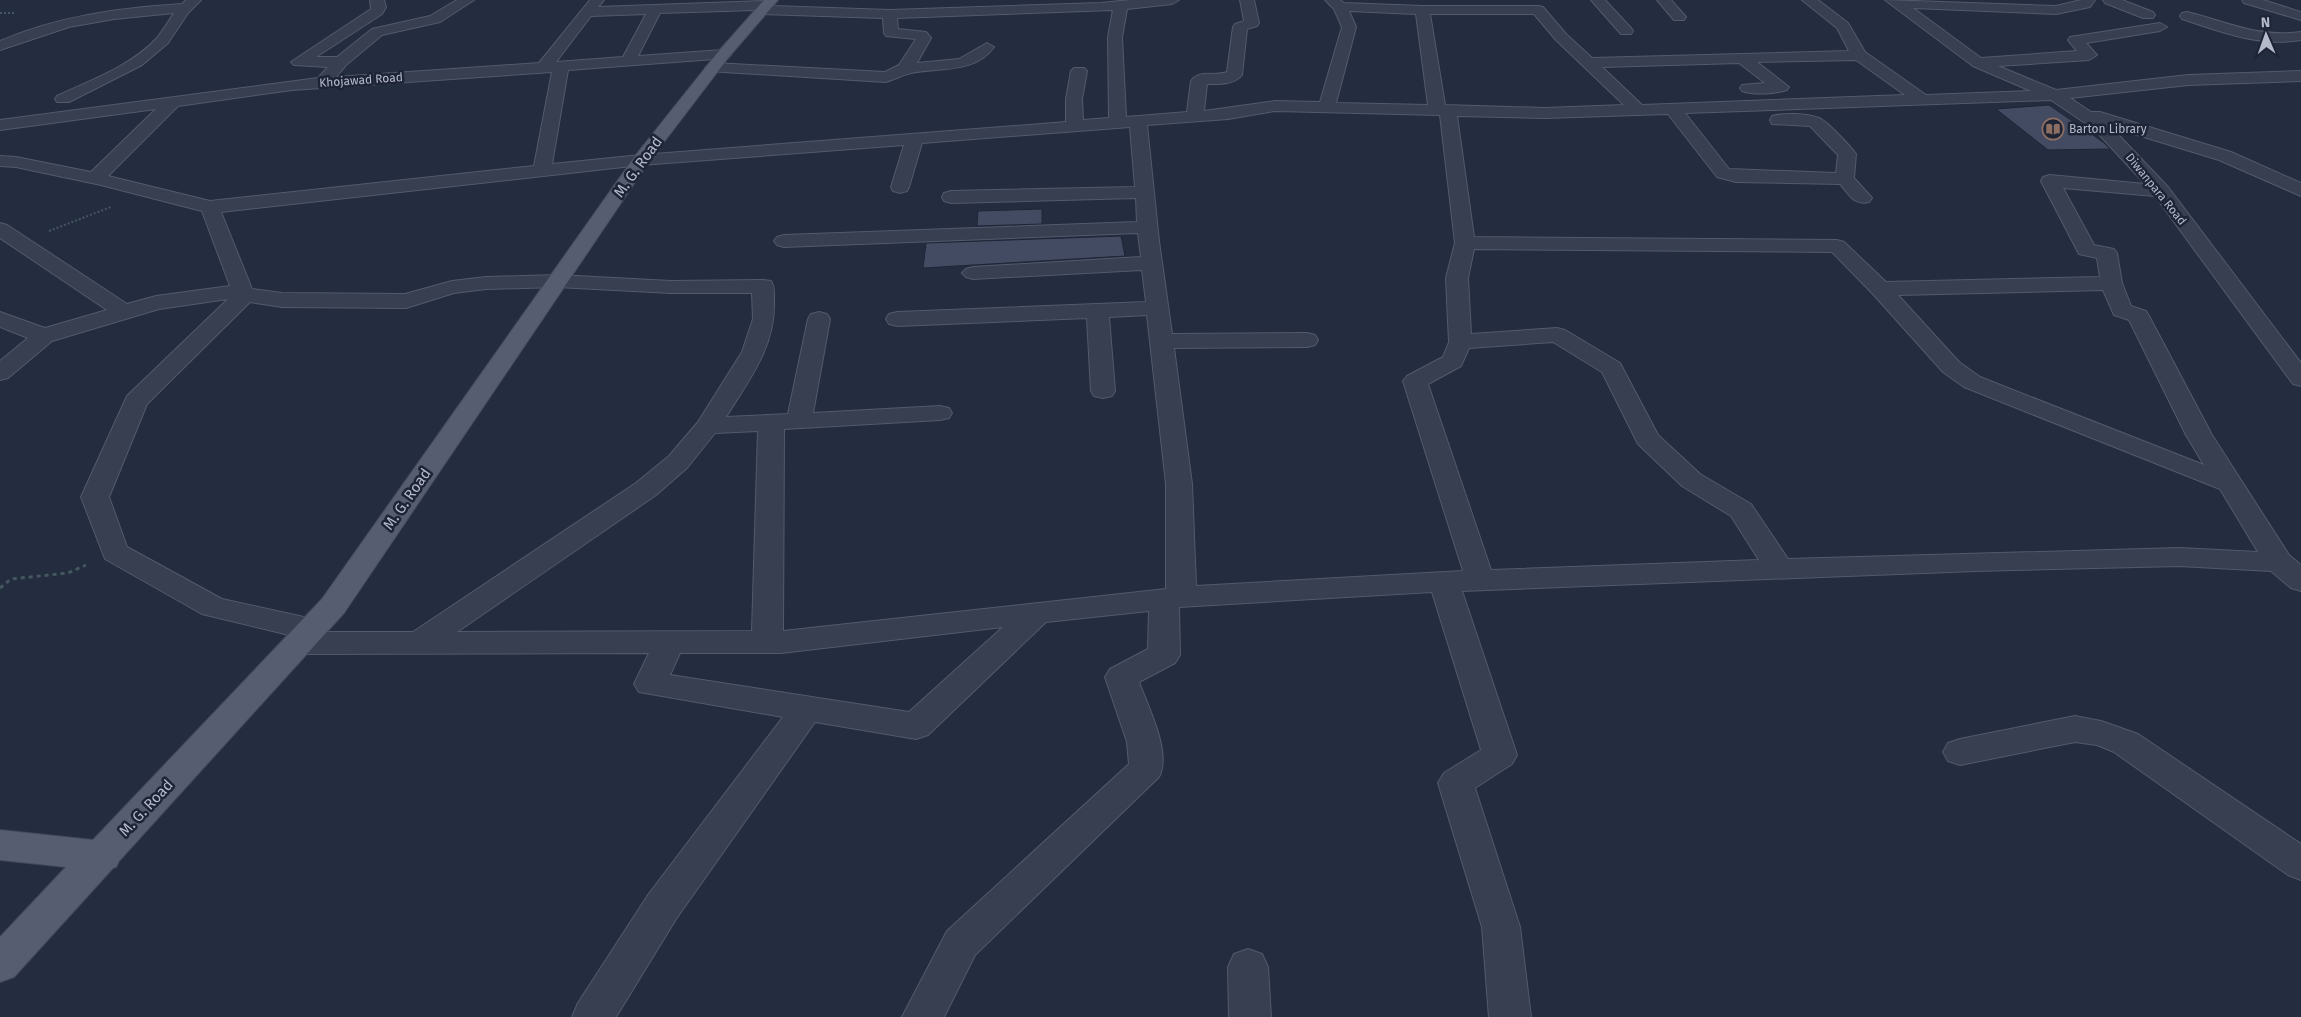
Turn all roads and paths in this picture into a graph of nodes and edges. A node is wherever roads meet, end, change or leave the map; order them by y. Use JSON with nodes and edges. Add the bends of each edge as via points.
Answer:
{"nodes":[{"id":1,"x":377,"y":0,"type":"edge"},
{"id":2,"x":467,"y":0,"type":"edge"},
{"id":3,"x":597,"y":0,"type":"edge"},
{"id":4,"x":1172,"y":0,"type":"edge"},
{"id":5,"x":1247,"y":0,"type":"edge"},
{"id":6,"x":1598,"y":0,"type":"edge"},
{"id":7,"x":1664,"y":0,"type":"edge"},
{"id":8,"x":1808,"y":0,"type":"edge"},
{"id":9,"x":2088,"y":0,"type":"edge"},
{"id":10,"x":2110,"y":0,"type":"edge"},
{"id":11,"x":2249,"y":0,"type":"edge"},
{"id":12,"x":1895,"y":2,"type":"edge"},
{"id":13,"x":1920,"y":2,"type":"edge"},
{"id":14,"x":190,"y":4,"type":"edge"},
{"id":15,"x":1336,"y":4,"type":"edge"},
{"id":16,"x":767,"y":5,"type":"edge"},
{"id":17,"x":1121,"y":5,"type":"junction"},
{"id":18,"x":1535,"y":5,"type":"edge"},
{"id":19,"x":655,"y":9,"type":"junction"},
{"id":20,"x":898,"y":9,"type":"edge"},
{"id":21,"x":1422,"y":10,"type":"junction"},
{"id":22,"x":586,"y":12,"type":"junction"},
{"id":23,"x":2148,"y":15,"type":"dead end"},
{"id":24,"x":2187,"y":16,"type":"dead end"},
{"id":25,"x":2301,"y":16,"type":"edge"},
{"id":26,"x":1679,"y":17,"type":"dead end"},
{"id":27,"x":2160,"y":27,"type":"dead end"},
{"id":28,"x":1626,"y":31,"type":"dead end"},
{"id":29,"x":2301,"y":36,"type":"edge"},
{"id":30,"x":0,"y":46,"type":"edge"},
{"id":31,"x":987,"y":47,"type":"dead end"},
{"id":32,"x":1859,"y":54,"type":"junction"},
{"id":33,"x":1742,"y":58,"type":"junction"},
{"id":34,"x":718,"y":61,"type":"junction"},
{"id":35,"x":341,"y":62,"type":"junction"},
{"id":36,"x":628,"y":62,"type":"junction"},
{"id":37,"x":1588,"y":63,"type":"junction"},
{"id":38,"x":1978,"y":63,"type":"junction"},
{"id":39,"x":552,"y":67,"type":"junction"},
{"id":40,"x":905,"y":69,"type":"junction"},
{"id":41,"x":1079,"y":71,"type":"dead end"},
{"id":42,"x":2301,"y":76,"type":"edge"},
{"id":43,"x":322,"y":83,"type":"junction"},
{"id":44,"x":1734,"y":89,"type":"dead end"},
{"id":45,"x":1619,"y":92,"type":"junction"},
{"id":46,"x":1638,"y":92,"type":"dead end"},
{"id":47,"x":2054,"y":95,"type":"junction"},
{"id":48,"x":63,"y":99,"type":"junction"},
{"id":49,"x":1922,"y":100,"type":"junction"},
{"id":50,"x":173,"y":101,"type":"junction"},
{"id":51,"x":45,"y":102,"type":"dead end"},
{"id":52,"x":27,"y":106,"type":"dead end"},
{"id":53,"x":1754,"y":106,"type":"junction"},
{"id":54,"x":1327,"y":108,"type":"junction"},
{"id":55,"x":1673,"y":109,"type":"junction"},
{"id":56,"x":1638,"y":110,"type":"junction"},
{"id":57,"x":1442,"y":111,"type":"junction"},
{"id":58,"x":2080,"y":112,"type":"junction"},
{"id":59,"x":0,"y":117,"type":"edge"},
{"id":60,"x":1195,"y":117,"type":"junction"},
{"id":61,"x":1128,"y":122,"type":"junction"},
{"id":62,"x":0,"y":125,"type":"edge"},
{"id":63,"x":1075,"y":126,"type":"junction"},
{"id":64,"x":915,"y":139,"type":"junction"},
{"id":65,"x":640,"y":160,"type":"junction"},
{"id":66,"x":0,"y":161,"type":"edge"},
{"id":67,"x":542,"y":171,"type":"junction"},
{"id":68,"x":94,"y":179,"type":"junction"},
{"id":69,"x":1845,"y":179,"type":"junction"},
{"id":70,"x":900,"y":187,"type":"dead end"},
{"id":71,"x":2301,"y":190,"type":"edge"},
{"id":72,"x":2161,"y":191,"type":"junction"},
{"id":73,"x":151,"y":192,"type":"junction"},
{"id":74,"x":1146,"y":192,"type":"junction"},
{"id":75,"x":950,"y":197,"type":"dead end"},
{"id":76,"x":1862,"y":198,"type":"dead end"},
{"id":77,"x":210,"y":206,"type":"junction"},
{"id":78,"x":1149,"y":227,"type":"junction"},
{"id":79,"x":0,"y":229,"type":"edge"},
{"id":80,"x":784,"y":241,"type":"dead end"},
{"id":81,"x":19,"y":242,"type":"junction"},
{"id":82,"x":1465,"y":243,"type":"junction"},
{"id":83,"x":1152,"y":263,"type":"junction"},
{"id":84,"x":974,"y":273,"type":"dead end"},
{"id":85,"x":557,"y":281,"type":"junction"},
{"id":86,"x":2111,"y":283,"type":"junction"},
{"id":87,"x":1881,"y":289,"type":"junction"},
{"id":88,"x":244,"y":296,"type":"junction"},
{"id":89,"x":1158,"y":308,"type":"junction"},
{"id":90,"x":1098,"y":311,"type":"junction"},
{"id":91,"x":124,"y":312,"type":"junction"},
{"id":92,"x":0,"y":319,"type":"edge"},
{"id":93,"x":897,"y":319,"type":"dead end"},
{"id":94,"x":819,"y":320,"type":"dead end"},
{"id":95,"x":44,"y":336,"type":"junction"},
{"id":96,"x":1307,"y":340,"type":"dead end"},
{"id":97,"x":1162,"y":341,"type":"junction"},
{"id":98,"x":1460,"y":342,"type":"junction"},
{"id":99,"x":0,"y":373,"type":"edge"},
{"id":100,"x":2301,"y":379,"type":"edge"},
{"id":101,"x":1103,"y":391,"type":"dead end"},
{"id":102,"x":940,"y":413,"type":"dead end"},
{"id":103,"x":799,"y":421,"type":"junction"},
{"id":104,"x":771,"y":422,"type":"junction"},
{"id":105,"x":708,"y":426,"type":"junction"},
{"id":106,"x":2230,"y":484,"type":"junction"},
{"id":107,"x":115,"y":552,"type":"junction"},
{"id":108,"x":2279,"y":562,"type":"junction"},
{"id":109,"x":1780,"y":570,"type":"junction"},
{"id":110,"x":1480,"y":580,"type":"junction"},
{"id":111,"x":2301,"y":581,"type":"edge"},
{"id":112,"x":1444,"y":582,"type":"junction"},
{"id":113,"x":0,"y":588,"type":"edge"},
{"id":114,"x":1173,"y":598,"type":"junction"},
{"id":115,"x":1038,"y":613,"type":"junction"},
{"id":116,"x":305,"y":636,"type":"junction"},
{"id":117,"x":420,"y":642,"type":"junction"},
{"id":118,"x":670,"y":642,"type":"junction"},
{"id":119,"x":767,"y":642,"type":"junction"},
{"id":120,"x":807,"y":709,"type":"junction"},
{"id":121,"x":1960,"y":752,"type":"dead end"},
{"id":122,"x":0,"y":845,"type":"edge"},
{"id":123,"x":102,"y":856,"type":"junction"},
{"id":124,"x":2301,"y":864,"type":"edge"},
{"id":125,"x":0,"y":964,"type":"edge"},
{"id":126,"x":1248,"y":967,"type":"dead end"},
{"id":127,"x":593,"y":1017,"type":"edge"},
{"id":128,"x":923,"y":1017,"type":"edge"},
{"id":129,"x":1250,"y":1017,"type":"edge"},
{"id":130,"x":1510,"y":1017,"type":"edge"}],
"edges":[{"from":1,"to":35,"type":"street","via":[[377,11],[299,62]]},
{"from":2,"to":35,"type":"street","via":[[435,19],[377,32]]},
{"from":3,"to":22,"type":"street"},
{"from":4,"to":17,"type":"street"},
{"from":5,"to":60,"type":"street","via":[[1252,22],[1240,27],[1234,75],[1224,79],[1201,78]]},
{"from":6,"to":28,"type":"street"},
{"from":7,"to":26,"type":"street"},
{"from":8,"to":32,"type":"street","via":[[1843,26]]},
{"from":9,"to":13,"type":"street","via":[[2085,4],[2056,10]]},
{"from":10,"to":23,"type":"street"},
{"from":11,"to":25,"type":"street"},
{"from":12,"to":13,"type":"street"},
{"from":12,"to":38,"type":"street","name":"Diwanpara Road"},
{"from":14,"to":30,"type":"street","via":[[87,17],[52,26]]},
{"from":14,"to":48,"type":"street","via":[[159,44],[134,65]]},
{"from":15,"to":21,"type":"street"},
{"from":15,"to":54,"type":"street","via":[[1349,27]]},
{"from":16,"to":19,"type":"street"},
{"from":16,"to":20,"type":"street"},
{"from":16,"to":34,"type":"main road","name":"M. G. Road"},
{"from":17,"to":20,"type":"street","via":[[1017,10]]},
{"from":17,"to":61,"type":"street","via":[[1115,37]]},
{"from":18,"to":21,"type":"street"},
{"from":18,"to":37,"type":"street","via":[[1560,37]]},
{"from":19,"to":22,"type":"street"},
{"from":19,"to":36,"type":"street"},
{"from":20,"to":40,"type":"street","via":[[891,33],[921,35],[924,38]]},
{"from":21,"to":57,"type":"street"},
{"from":22,"to":39,"type":"street"},
{"from":24,"to":29,"type":"street","via":[[2266,40]]},
{"from":27,"to":38,"type":"street","via":[[2074,40],[2088,55]]},
{"from":31,"to":40,"type":"street","name":"Khojawad Road","via":[[962,63]]},
{"from":32,"to":33,"type":"street"},
{"from":32,"to":49,"type":"street"},
{"from":33,"to":37,"type":"street"},
{"from":33,"to":44,"type":"street","via":[[1781,88]]},
{"from":34,"to":36,"type":"street","name":"Khojawad Road"},
{"from":34,"to":40,"type":"street","name":"Khojawad Road","via":[[885,77],[899,75]]},
{"from":34,"to":65,"type":"main road","name":"M. G. Road"},
{"from":35,"to":43,"type":"street"},
{"from":36,"to":39,"type":"street","name":"Khojawad Road"},
{"from":37,"to":45,"type":"street"},
{"from":38,"to":47,"type":"street","name":"Diwanpara Road"},
{"from":39,"to":43,"type":"street","name":"Khojawad Road"},
{"from":39,"to":67,"type":"street"},
{"from":41,"to":63,"type":"street","via":[[1074,99]]},
{"from":42,"to":47,"type":"street","via":[[2188,80]]},
{"from":43,"to":48,"type":"street","via":[[209,86]]},
{"from":43,"to":50,"type":"street","name":"Khojawad Road"},
{"from":45,"to":46,"type":"street"},
{"from":45,"to":56,"type":"street"},
{"from":47,"to":49,"type":"street"},
{"from":47,"to":58,"type":"street","name":"Diwanpara Road"},
{"from":48,"to":51,"type":"street"},
{"from":49,"to":53,"type":"street"},
{"from":50,"to":62,"type":"street","name":"Khojawad Road"},
{"from":50,"to":68,"type":"street"},
{"from":52,"to":59,"type":"street"},
{"from":53,"to":55,"type":"street"},
{"from":53,"to":69,"type":"street","via":[[1768,118],[1820,125],[1847,154]]},
{"from":54,"to":57,"type":"street"},
{"from":54,"to":60,"type":"street","via":[[1275,106]]},
{"from":55,"to":56,"type":"street"},
{"from":55,"to":69,"type":"street","via":[[1723,173]]},
{"from":56,"to":57,"type":"street","via":[[1545,113]]},
{"from":57,"to":82,"type":"street"},
{"from":58,"to":71,"type":"street","via":[[2225,156]]},
{"from":58,"to":72,"type":"street","name":"Diwanpara Road","via":[[2100,126]]},
{"from":60,"to":61,"type":"street"},
{"from":61,"to":63,"type":"street"},
{"from":61,"to":74,"type":"street"},
{"from":63,"to":64,"type":"street"},
{"from":64,"to":65,"type":"street"},
{"from":64,"to":70,"type":"street"},
{"from":65,"to":67,"type":"street"},
{"from":65,"to":85,"type":"main road","name":"M. G. Road"},
{"from":66,"to":68,"type":"street"},
{"from":67,"to":77,"type":"street"},
{"from":68,"to":73,"type":"street"},
{"from":69,"to":76,"type":"street"},
{"from":72,"to":86,"type":"street","via":[[2050,180],[2086,250],[2107,253]]},
{"from":72,"to":100,"type":"street","name":"Diwanpara Road"},
{"from":73,"to":77,"type":"street"},
{"from":73,"to":81,"type":"path"},
{"from":74,"to":75,"type":"street"},
{"from":74,"to":78,"type":"street"},
{"from":77,"to":88,"type":"street"},
{"from":78,"to":80,"type":"street"},
{"from":78,"to":83,"type":"street"},
{"from":79,"to":81,"type":"street"},
{"from":81,"to":91,"type":"street"},
{"from":82,"to":87,"type":"street","via":[[1837,246]]},
{"from":82,"to":98,"type":"street","via":[[1458,278]]},
{"from":83,"to":84,"type":"street"},
{"from":83,"to":89,"type":"street"},
{"from":85,"to":88,"type":"street","via":[[452,287],[406,301],[282,300]]},
{"from":85,"to":105,"type":"street","via":[[671,287],[763,286],[764,319],[754,352]]},
{"from":85,"to":116,"type":"main road","name":"M. G. Road","via":[[333,606]]},
{"from":86,"to":87,"type":"street"},
{"from":86,"to":106,"type":"street","via":[[2122,310],[2138,316],[2199,435]]},
{"from":87,"to":106,"type":"street","via":[[1951,367],[1972,382]]},
{"from":88,"to":91,"type":"street","via":[[225,292],[156,303]]},
{"from":88,"to":107,"type":"street","via":[[136,401],[95,497]]},
{"from":89,"to":90,"type":"street"},
{"from":89,"to":97,"type":"street"},
{"from":90,"to":93,"type":"street"},
{"from":90,"to":101,"type":"street"},
{"from":91,"to":95,"type":"street"},
{"from":92,"to":95,"type":"street"},
{"from":94,"to":103,"type":"street"},
{"from":95,"to":99,"type":"street"},
{"from":96,"to":97,"type":"street"},
{"from":97,"to":114,"type":"street","via":[[1179,484]]},
{"from":98,"to":109,"type":"street","via":[[1557,334],[1612,368],[1647,439],[1691,480],[1741,510]]},
{"from":98,"to":110,"type":"street","via":[[1453,361],[1415,381]]},
{"from":102,"to":103,"type":"street"},
{"from":103,"to":104,"type":"street"},
{"from":104,"to":105,"type":"street"},
{"from":104,"to":119,"type":"street"},
{"from":105,"to":117,"type":"street","via":[[678,462],[646,489]]},
{"from":106,"to":108,"type":"street"},
{"from":107,"to":113,"type":"path","via":[[68,573],[11,579]]},
{"from":107,"to":116,"type":"street","via":[[213,607]]},
{"from":108,"to":109,"type":"street","via":[[2179,557]]},
{"from":108,"to":111,"type":"street"},
{"from":109,"to":110,"type":"street"},
{"from":110,"to":112,"type":"street"},
{"from":112,"to":114,"type":"street"},
{"from":112,"to":130,"type":"street","via":[[1500,755],[1456,783],[1501,927]]},
{"from":114,"to":115,"type":"street"},
{"from":114,"to":128,"type":"street","via":[[1164,654],[1122,677],[1144,742],[1147,768],[960,943]]},
{"from":115,"to":119,"type":"street"},
{"from":115,"to":120,"type":"street","via":[[916,726]]},
{"from":116,"to":117,"type":"street"},
{"from":116,"to":123,"type":"main road","name":"M. G. Road"},
{"from":117,"to":118,"type":"street"},
{"from":118,"to":119,"type":"street"},
{"from":118,"to":120,"type":"street","via":[[650,684]]},
{"from":120,"to":127,"type":"street","via":[[662,907]]},
{"from":121,"to":124,"type":"street","via":[[2075,729],[2109,735],[2126,743]]},
{"from":122,"to":123,"type":"main road"},
{"from":123,"to":125,"type":"main road","name":"M. G. Road"},
{"from":126,"to":129,"type":"street"}]}
